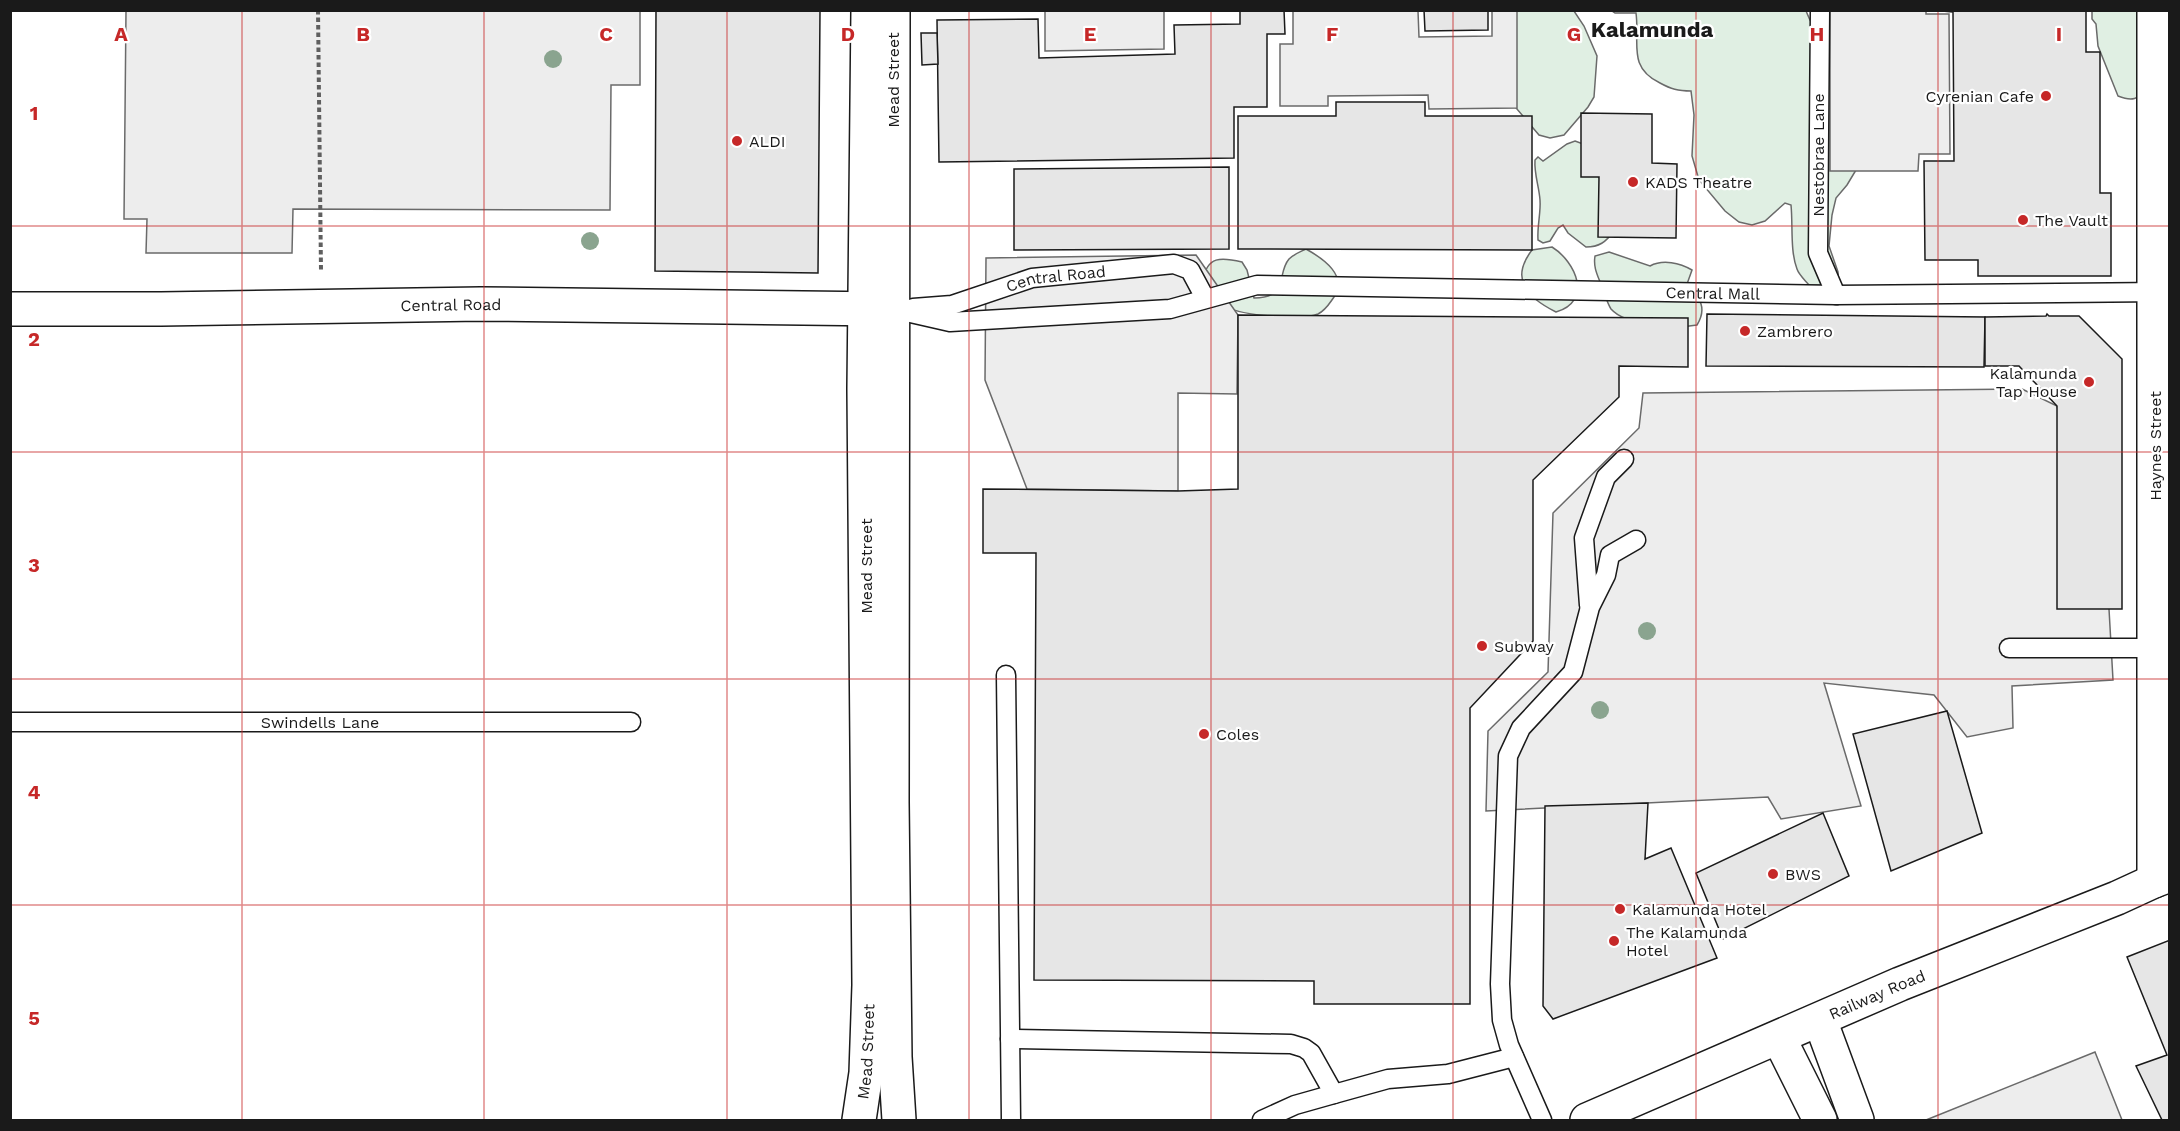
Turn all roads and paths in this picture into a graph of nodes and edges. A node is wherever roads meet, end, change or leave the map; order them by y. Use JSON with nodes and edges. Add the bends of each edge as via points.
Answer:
{"nodes":[{"id":1,"x":318,"y":10,"type":"edge"},
{"id":2,"x":868,"y":10,"type":"edge"},
{"id":3,"x":894,"y":10,"type":"edge"},
{"id":4,"x":1820,"y":10,"type":"edge"},
{"id":5,"x":2154,"y":10,"type":"edge"},
{"id":6,"x":321,"y":272,"type":"dead end"},
{"id":7,"x":1257,"y":285,"type":"joint"},
{"id":8,"x":2162,"y":292,"type":"edge"},
{"id":9,"x":1836,"y":295,"type":"junction"},
{"id":10,"x":1205,"y":298,"type":"junction"},
{"id":11,"x":10,"y":309,"type":"edge"},
{"id":12,"x":879,"y":309,"type":"junction"},
{"id":13,"x":1624,"y":459,"type":"dead end"},
{"id":14,"x":1636,"y":540,"type":"dead end"},
{"id":15,"x":1590,"y":607,"type":"junction"},
{"id":16,"x":2009,"y":648,"type":"dead end"},
{"id":17,"x":2162,"y":648,"type":"edge"},
{"id":18,"x":1006,"y":675,"type":"dead end"},
{"id":19,"x":10,"y":722,"type":"edge"},
{"id":20,"x":631,"y":722,"type":"dead end"},
{"id":21,"x":2162,"y":878,"type":"edge"},
{"id":22,"x":1820,"y":1020,"type":"junction"},
{"id":23,"x":1779,"y":1038,"type":"junction"},
{"id":24,"x":1010,"y":1039,"type":"junction"},
{"id":25,"x":1514,"y":1058,"type":"junction"},
{"id":26,"x":1334,"y":1094,"type":"junction"},
{"id":27,"x":859,"y":1120,"type":"edge"},
{"id":28,"x":899,"y":1120,"type":"edge"},
{"id":29,"x":1011,"y":1120,"type":"edge"},
{"id":30,"x":1262,"y":1120,"type":"edge"},
{"id":31,"x":1542,"y":1120,"type":"edge"},
{"id":32,"x":1587,"y":1120,"type":"edge"},
{"id":33,"x":1820,"y":1120,"type":"edge"},
{"id":34,"x":1857,"y":1120,"type":"edge"}],
"edges":[{"from":1,"to":6,"type":"path"},
{"from":2,"to":12,"type":"street","name":"Mead Street"},
{"from":3,"to":12,"type":"street","name":"Mead Street"},
{"from":4,"to":9,"type":"lane","name":"Nestobrae Lane","via":[[1818,253]]},
{"from":5,"to":8,"type":"street","name":"Haynes Street"},
{"from":7,"to":9,"type":"lane","name":"Central Mall"},
{"from":7,"to":10,"type":"lane","name":"Central Road"},
{"from":8,"to":9,"type":"lane","name":"Central Mall"},
{"from":8,"to":17,"type":"street","name":"Haynes Street"},
{"from":10,"to":12,"type":"lane","name":"Central Road","via":[[1170,309],[950,322]]},
{"from":10,"to":12,"type":"lane","name":"Central Road","via":[[1190,270],[1174,264],[1032,278],[952,305]]},
{"from":11,"to":12,"type":"street","name":"Central Road","via":[[481,304]]},
{"from":12,"to":27,"type":"street","name":"Mead Street","via":[[869,985],[866,1073]]},
{"from":12,"to":28,"type":"street","name":"Mead Street"},
{"from":13,"to":15,"type":"lane","via":[[1606,477],[1584,538]]},
{"from":14,"to":15,"type":"lane","via":[[1610,555],[1606,575]]},
{"from":15,"to":25,"type":"lane","via":[[1573,672],[1521,728],[1508,756],[1500,984],[1502,1020]]},
{"from":16,"to":17,"type":"lane"},
{"from":17,"to":21,"type":"street","name":"Haynes Street"},
{"from":18,"to":24,"type":"lane"},
{"from":19,"to":20,"type":"lane","name":"Swindells Lane"},
{"from":21,"to":22,"type":"street","name":"Railway Road"},
{"from":22,"to":23,"type":"street","name":"Railway Road"},
{"from":22,"to":34,"type":"street"},
{"from":23,"to":32,"type":"street","name":"Railway Road"},
{"from":23,"to":33,"type":"street"},
{"from":24,"to":26,"type":"lane","via":[[1291,1044],[1311,1053]]},
{"from":24,"to":29,"type":"lane"},
{"from":25,"to":26,"type":"lane","via":[[1448,1074],[1388,1080]]},
{"from":25,"to":31,"type":"lane"},
{"from":26,"to":30,"type":"lane"}]}
